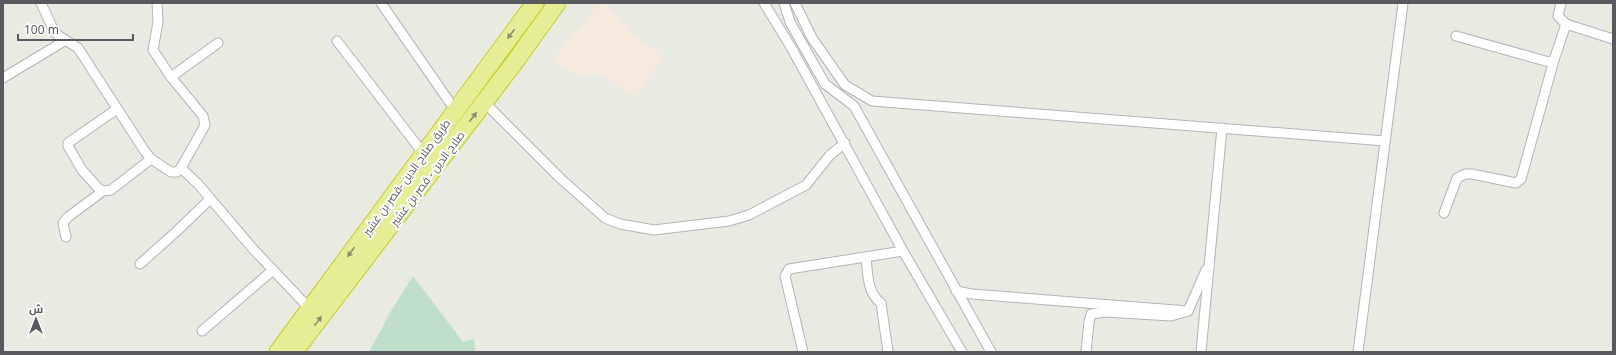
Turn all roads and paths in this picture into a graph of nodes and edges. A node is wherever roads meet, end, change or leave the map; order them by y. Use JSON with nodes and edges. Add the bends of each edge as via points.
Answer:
{"nodes":[{"id":1,"x":41,"y":3,"type":"edge"},
{"id":2,"x":157,"y":3,"type":"edge"},
{"id":3,"x":381,"y":3,"type":"edge"},
{"id":4,"x":535,"y":3,"type":"edge"},
{"id":5,"x":557,"y":3,"type":"edge"},
{"id":6,"x":764,"y":3,"type":"edge"},
{"id":7,"x":784,"y":3,"type":"edge"},
{"id":8,"x":795,"y":3,"type":"edge"},
{"id":9,"x":1403,"y":3,"type":"edge"},
{"id":10,"x":1561,"y":3,"type":"edge"},
{"id":11,"x":1566,"y":24,"type":"junction"},
{"id":12,"x":1456,"y":36,"type":"dead end"},
{"id":13,"x":1613,"y":39,"type":"edge"},
{"id":14,"x":66,"y":40,"type":"junction"},
{"id":15,"x":336,"y":41,"type":"dead end"},
{"id":16,"x":218,"y":43,"type":"dead end"},
{"id":17,"x":1554,"y":60,"type":"junction"},
{"id":18,"x":171,"y":77,"type":"junction"},
{"id":19,"x":3,"y":78,"type":"edge"},
{"id":20,"x":484,"y":102,"type":"junction"},
{"id":21,"x":117,"y":109,"type":"junction"},
{"id":22,"x":455,"y":110,"type":"junction"},
{"id":23,"x":1222,"y":128,"type":"junction"},
{"id":24,"x":1385,"y":141,"type":"junction"},
{"id":25,"x":845,"y":143,"type":"junction"},
{"id":26,"x":423,"y":153,"type":"junction"},
{"id":27,"x":151,"y":158,"type":"junction"},
{"id":28,"x":181,"y":168,"type":"junction"},
{"id":29,"x":103,"y":191,"type":"junction"},
{"id":30,"x":210,"y":198,"type":"junction"},
{"id":31,"x":1444,"y":213,"type":"dead end"},
{"id":32,"x":66,"y":237,"type":"dead end"},
{"id":33,"x":903,"y":251,"type":"junction"},
{"id":34,"x":866,"y":258,"type":"junction"},
{"id":35,"x":1209,"y":261,"type":"junction"},
{"id":36,"x":140,"y":264,"type":"dead end"},
{"id":37,"x":273,"y":270,"type":"junction"},
{"id":38,"x":956,"y":291,"type":"junction"},
{"id":39,"x":310,"y":309,"type":"junction"},
{"id":40,"x":1188,"y":311,"type":"junction"},
{"id":41,"x":202,"y":331,"type":"dead end"},
{"id":42,"x":278,"y":352,"type":"edge"},
{"id":43,"x":294,"y":352,"type":"edge"},
{"id":44,"x":803,"y":352,"type":"edge"},
{"id":45,"x":888,"y":352,"type":"edge"},
{"id":46,"x":962,"y":352,"type":"edge"},
{"id":47,"x":991,"y":352,"type":"edge"},
{"id":48,"x":1086,"y":352,"type":"edge"},
{"id":49,"x":1201,"y":352,"type":"edge"},
{"id":50,"x":1358,"y":352,"type":"edge"}],
"edges":[{"from":1,"to":14,"type":"street","via":[[54,31]]},
{"from":2,"to":18,"type":"street","via":[[158,22],[153,50]]},
{"from":3,"to":22,"type":"street"},
{"from":4,"to":22,"type":"highway","name":"طريق صلاح الدين -قصر بن غشير","one_way":true},
{"from":5,"to":20,"type":"highway","name":"صلاح الدين - قصر بن غشير"},
{"from":6,"to":25,"type":"street"},
{"from":7,"to":38,"type":"street","via":[[790,22],[824,84],[854,106]]},
{"from":8,"to":23,"type":"street","via":[[812,38],[845,85],[872,101]]},
{"from":9,"to":24,"type":"street"},
{"from":10,"to":11,"type":"street","via":[[1558,16]]},
{"from":11,"to":13,"type":"street"},
{"from":11,"to":17,"type":"street"},
{"from":12,"to":17,"type":"street","via":[[1544,61]]},
{"from":14,"to":19,"type":"street"},
{"from":14,"to":21,"type":"street","via":[[78,48]]},
{"from":15,"to":26,"type":"street"},
{"from":16,"to":18,"type":"street"},
{"from":17,"to":31,"type":"street","via":[[1521,179],[1516,183],[1465,174],[1457,178]]},
{"from":18,"to":28,"type":"street","via":[[205,120],[205,125]]},
{"from":20,"to":25,"type":"street","via":[[560,178],[605,218],[642,229],[654,230],[729,221],[750,215],[806,185],[830,155]]},
{"from":43,"to":20,"type":"highway","name":"صلاح الدين - قصر بن غشير","one_way":true},
{"from":21,"to":27,"type":"street"},
{"from":21,"to":29,"type":"street","via":[[68,143],[82,170]]},
{"from":22,"to":26,"type":"highway","name":"طريق صلاح الدين -قصر بن غشير"},
{"from":23,"to":24,"type":"street"},
{"from":23,"to":35,"type":"street"},
{"from":24,"to":50,"type":"street"},
{"from":25,"to":33,"type":"street"},
{"from":26,"to":39,"type":"highway","name":"طريق صلاح الدين -قصر بن غشير","one_way":true},
{"from":27,"to":28,"type":"street","via":[[171,172],[177,172]]},
{"from":27,"to":29,"type":"street","via":[[111,190]]},
{"from":28,"to":30,"type":"street"},
{"from":29,"to":32,"type":"street","via":[[65,220],[63,228]]},
{"from":30,"to":36,"type":"street"},
{"from":30,"to":37,"type":"street"},
{"from":33,"to":34,"type":"street"},
{"from":33,"to":46,"type":"street"},
{"from":34,"to":44,"type":"street","via":[[794,268],[786,273]]},
{"from":34,"to":45,"type":"street","via":[[872,292],[876,300],[882,303]]},
{"from":35,"to":40,"type":"street"},
{"from":35,"to":49,"type":"street"},
{"from":37,"to":39,"type":"street"},
{"from":37,"to":41,"type":"street"},
{"from":38,"to":40,"type":"street"},
{"from":38,"to":47,"type":"street"},
{"from":39,"to":42,"type":"highway","name":"طريق صلاح الدين -قصر بن غشير"},
{"from":40,"to":48,"type":"street","via":[[1171,316],[1105,312],[1092,314]]}]}
